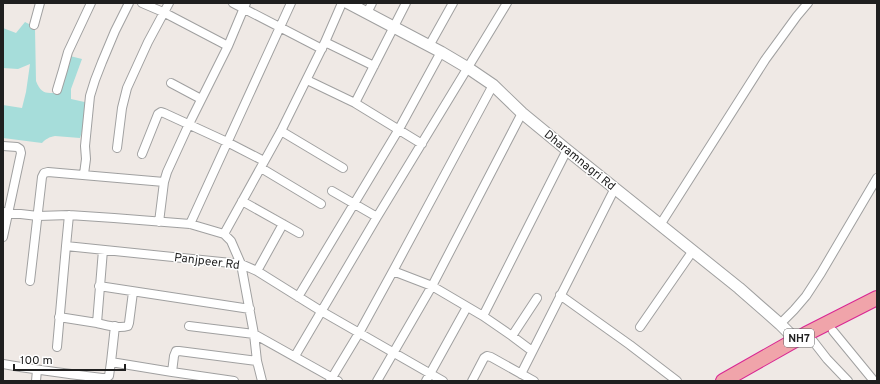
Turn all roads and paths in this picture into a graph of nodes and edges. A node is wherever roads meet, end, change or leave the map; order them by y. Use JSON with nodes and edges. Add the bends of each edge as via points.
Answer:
{"nodes":[{"id":1,"x":40,"y":3,"type":"edge"},
{"id":2,"x":91,"y":3,"type":"edge"},
{"id":3,"x":129,"y":3,"type":"edge"},
{"id":4,"x":142,"y":3,"type":"edge"},
{"id":5,"x":169,"y":3,"type":"edge"},
{"id":6,"x":234,"y":3,"type":"edge"},
{"id":7,"x":291,"y":3,"type":"edge"},
{"id":8,"x":342,"y":3,"type":"edge"},
{"id":9,"x":348,"y":3,"type":"edge"},
{"id":10,"x":406,"y":3,"type":"edge"},
{"id":11,"x":453,"y":3,"type":"edge"},
{"id":12,"x":507,"y":3,"type":"edge"},
{"id":13,"x":808,"y":3,"type":"edge"},
{"id":14,"x":245,"y":6,"type":"edge"},
{"id":15,"x":370,"y":8,"type":"edge"},
{"id":16,"x":164,"y":12,"type":"junction"},
{"id":17,"x":34,"y":25,"type":"dead end"},
{"id":18,"x":394,"y":27,"type":"junction"},
{"id":19,"x":280,"y":28,"type":"junction"},
{"id":20,"x":228,"y":46,"type":"junction"},
{"id":21,"x":324,"y":46,"type":"junction"},
{"id":22,"x":429,"y":46,"type":"junction"},
{"id":23,"x":441,"y":52,"type":"junction"},
{"id":24,"x":374,"y":66,"type":"junction"},
{"id":25,"x":468,"y":68,"type":"junction"},
{"id":26,"x":307,"y":80,"type":"junction"},
{"id":27,"x":171,"y":83,"type":"dead end"},
{"id":28,"x":493,"y":86,"type":"junction"},
{"id":29,"x":58,"y":90,"type":"dead end"},
{"id":30,"x":201,"y":99,"type":"junction"},
{"id":31,"x":355,"y":103,"type":"junction"},
{"id":32,"x":522,"y":113,"type":"junction"},
{"id":33,"x":189,"y":124,"type":"junction"},
{"id":34,"x":399,"y":129,"type":"junction"},
{"id":35,"x":282,"y":131,"type":"junction"},
{"id":36,"x":227,"y":142,"type":"junction"},
{"id":37,"x":422,"y":144,"type":"junction"},
{"id":38,"x":3,"y":146,"type":"edge"},
{"id":39,"x":117,"y":148,"type":"dead end"},
{"id":40,"x":567,"y":150,"type":"junction"},
{"id":41,"x":142,"y":154,"type":"dead end"},
{"id":42,"x":262,"y":164,"type":"junction"},
{"id":43,"x":343,"y":168,"type":"dead end"},
{"id":44,"x":84,"y":174,"type":"junction"},
{"id":45,"x":877,"y":178,"type":"edge"},
{"id":46,"x":164,"y":182,"type":"junction"},
{"id":47,"x":615,"y":188,"type":"junction"},
{"id":48,"x":332,"y":191,"type":"dead end"},
{"id":49,"x":242,"y":200,"type":"junction"},
{"id":50,"x":321,"y":204,"type":"dead end"},
{"id":51,"x":354,"y":204,"type":"junction"},
{"id":52,"x":6,"y":212,"type":"edge"},
{"id":53,"x":69,"y":215,"type":"junction"},
{"id":54,"x":38,"y":216,"type":"junction"},
{"id":55,"x":377,"y":217,"type":"junction"},
{"id":56,"x":159,"y":222,"type":"junction"},
{"id":57,"x":190,"y":224,"type":"junction"},
{"id":58,"x":283,"y":224,"type":"junction"},
{"id":59,"x":660,"y":225,"type":"junction"},
{"id":60,"x":299,"y":232,"type":"dead end"},
{"id":61,"x":224,"y":234,"type":"junction"},
{"id":62,"x":3,"y":237,"type":"edge"},
{"id":63,"x":66,"y":246,"type":"junction"},
{"id":64,"x":103,"y":250,"type":"junction"},
{"id":65,"x":692,"y":252,"type":"junction"},
{"id":66,"x":241,"y":264,"type":"junction"},
{"id":67,"x":257,"y":271,"type":"junction"},
{"id":68,"x":393,"y":271,"type":"junction"},
{"id":69,"x":30,"y":281,"type":"dead end"},
{"id":70,"x":99,"y":286,"type":"junction"},
{"id":71,"x":432,"y":286,"type":"junction"},
{"id":72,"x":133,"y":292,"type":"junction"},
{"id":73,"x":560,"y":296,"type":"junction"},
{"id":74,"x":298,"y":297,"type":"junction"},
{"id":75,"x":537,"y":298,"type":"dead end"},
{"id":76,"x":877,"y":298,"type":"edge"},
{"id":77,"x":468,"y":308,"type":"junction"},
{"id":78,"x":877,"y":308,"type":"edge"},
{"id":79,"x":250,"y":310,"type":"junction"},
{"id":80,"x":321,"y":311,"type":"junction"},
{"id":81,"x":483,"y":316,"type":"junction"},
{"id":82,"x":59,"y":317,"type":"junction"},
{"id":83,"x":97,"y":323,"type":"junction"},
{"id":84,"x":780,"y":324,"type":"junction"},
{"id":85,"x":115,"y":326,"type":"junction"},
{"id":86,"x":189,"y":326,"type":"dead end"},
{"id":87,"x":640,"y":327,"type":"dead end"},
{"id":88,"x":834,"y":331,"type":"junction"},
{"id":89,"x":359,"y":332,"type":"junction"},
{"id":90,"x":254,"y":334,"type":"junction"},
{"id":91,"x":512,"y":336,"type":"junction"},
{"id":92,"x":796,"y":340,"type":"junction"},
{"id":93,"x":813,"y":341,"type":"junction"},
{"id":94,"x":57,"y":347,"type":"dead end"},
{"id":95,"x":393,"y":352,"type":"junction"},
{"id":96,"x":532,"y":352,"type":"junction"},
{"id":97,"x":295,"y":356,"type":"junction"},
{"id":98,"x":257,"y":361,"type":"junction"},
{"id":99,"x":111,"y":362,"type":"junction"},
{"id":100,"x":3,"y":364,"type":"edge"},
{"id":101,"x":37,"y":370,"type":"junction"},
{"id":102,"x":172,"y":372,"type":"junction"},
{"id":103,"x":521,"y":374,"type":"junction"},
{"id":104,"x":428,"y":377,"type":"edge"},
{"id":105,"x":102,"y":380,"type":"edge"},
{"id":106,"x":333,"y":380,"type":"edge"},
{"id":107,"x":36,"y":381,"type":"edge"},
{"id":108,"x":234,"y":381,"type":"edge"},
{"id":109,"x":262,"y":381,"type":"edge"},
{"id":110,"x":377,"y":381,"type":"edge"},
{"id":111,"x":444,"y":381,"type":"edge"},
{"id":112,"x":472,"y":381,"type":"edge"},
{"id":113,"x":534,"y":381,"type":"edge"},
{"id":114,"x":677,"y":381,"type":"edge"},
{"id":115,"x":723,"y":381,"type":"edge"},
{"id":116,"x":741,"y":381,"type":"edge"},
{"id":117,"x":848,"y":381,"type":"edge"},
{"id":118,"x":874,"y":381,"type":"edge"}],
"edges":[{"from":1,"to":17,"type":"street"},
{"from":2,"to":29,"type":"street","via":[[68,52]]},
{"from":3,"to":44,"type":"street","via":[[115,31],[90,96]]},
{"from":4,"to":16,"type":"street"},
{"from":5,"to":16,"type":"street"},
{"from":6,"to":14,"type":"street"},
{"from":7,"to":19,"type":"street"},
{"from":8,"to":21,"type":"street"},
{"from":9,"to":15,"type":"street","name":"Dharamnagri Rd"},
{"from":10,"to":18,"type":"street"},
{"from":11,"to":22,"type":"street"},
{"from":12,"to":25,"type":"street"},
{"from":13,"to":59,"type":"street","via":[[765,60]]},
{"from":14,"to":19,"type":"street"},
{"from":14,"to":20,"type":"street"},
{"from":15,"to":18,"type":"street","name":"Dharamnagri Rd"},
{"from":16,"to":20,"type":"street"},
{"from":16,"to":39,"type":"street","via":[[127,88]]},
{"from":18,"to":22,"type":"street","name":"Dharamnagri Rd"},
{"from":18,"to":24,"type":"street"},
{"from":19,"to":21,"type":"street"},
{"from":19,"to":36,"type":"street"},
{"from":20,"to":30,"type":"street"},
{"from":21,"to":24,"type":"street"},
{"from":21,"to":26,"type":"street"},
{"from":22,"to":23,"type":"street","name":"Dharamnagri Rd"},
{"from":23,"to":25,"type":"street","name":"Dharamnagri Rd"},
{"from":23,"to":34,"type":"street"},
{"from":24,"to":31,"type":"street"},
{"from":25,"to":28,"type":"street","name":"Dharamnagri Rd"},
{"from":25,"to":37,"type":"street"},
{"from":26,"to":31,"type":"street"},
{"from":26,"to":35,"type":"street"},
{"from":27,"to":30,"type":"street"},
{"from":28,"to":32,"type":"street","name":"Dharamnagri Rd"},
{"from":28,"to":68,"type":"street"},
{"from":30,"to":33,"type":"street"},
{"from":31,"to":34,"type":"street"},
{"from":32,"to":40,"type":"street","name":"Dharamnagri Rd"},
{"from":32,"to":71,"type":"street"},
{"from":33,"to":36,"type":"street"},
{"from":33,"to":41,"type":"street","via":[[161,112]]},
{"from":33,"to":46,"type":"street"},
{"from":34,"to":37,"type":"street"},
{"from":34,"to":51,"type":"street"},
{"from":35,"to":42,"type":"street"},
{"from":35,"to":43,"type":"street"},
{"from":36,"to":42,"type":"street"},
{"from":36,"to":57,"type":"street"},
{"from":37,"to":55,"type":"street"},
{"from":38,"to":52,"type":"street","via":[[17,147],[21,153]]},
{"from":40,"to":47,"type":"street","name":"Dharamnagri Rd"},
{"from":40,"to":81,"type":"street"},
{"from":42,"to":49,"type":"street"},
{"from":42,"to":50,"type":"street"},
{"from":44,"to":46,"type":"street"},
{"from":44,"to":54,"type":"street","via":[[44,173]]},
{"from":45,"to":84,"type":"street","via":[[822,273],[806,296]]},
{"from":46,"to":56,"type":"street"},
{"from":47,"to":59,"type":"street","name":"Dharamnagri Rd"},
{"from":47,"to":73,"type":"street"},
{"from":48,"to":51,"type":"street"},
{"from":49,"to":58,"type":"street"},
{"from":49,"to":61,"type":"street"},
{"from":51,"to":55,"type":"street"},
{"from":51,"to":74,"type":"street"},
{"from":52,"to":54,"type":"street"},
{"from":52,"to":62,"type":"street"},
{"from":53,"to":54,"type":"street"},
{"from":53,"to":56,"type":"street"},
{"from":53,"to":63,"type":"street"},
{"from":54,"to":69,"type":"street"},
{"from":55,"to":80,"type":"street"},
{"from":56,"to":57,"type":"street"},
{"from":57,"to":61,"type":"street"},
{"from":58,"to":60,"type":"street"},
{"from":58,"to":67,"type":"street"},
{"from":59,"to":65,"type":"street","name":"Dharamnagri Rd"},
{"from":61,"to":66,"type":"street","via":[[231,241]]},
{"from":63,"to":64,"type":"street","name":"Panjpeer Rd"},
{"from":63,"to":82,"type":"street"},
{"from":64,"to":66,"type":"street","name":"Panjpeer Rd"},
{"from":64,"to":70,"type":"street"},
{"from":65,"to":84,"type":"street","name":"Dharamnagri Rd"},
{"from":65,"to":87,"type":"street"},
{"from":66,"to":67,"type":"street","name":"Panjpeer Rd"},
{"from":66,"to":79,"type":"street"},
{"from":67,"to":74,"type":"street","name":"Panjpeer Rd"},
{"from":68,"to":71,"type":"street"},
{"from":68,"to":89,"type":"street"},
{"from":70,"to":72,"type":"street"},
{"from":70,"to":83,"type":"street"},
{"from":71,"to":77,"type":"street"},
{"from":71,"to":95,"type":"street"},
{"from":72,"to":79,"type":"street"},
{"from":72,"to":85,"type":"street","via":[[128,326]]},
{"from":73,"to":96,"type":"street"},
{"from":73,"to":114,"type":"street"},
{"from":74,"to":80,"type":"street","name":"Panjpeer Rd"},
{"from":75,"to":91,"type":"street"},
{"from":76,"to":92,"type":"highway","number":"NH7"},
{"from":77,"to":81,"type":"street"},
{"from":77,"to":104,"type":"street"},
{"from":78,"to":88,"type":"highway","number":"NH7"},
{"from":79,"to":90,"type":"street"},
{"from":80,"to":89,"type":"street","name":"Panjpeer Rd"},
{"from":80,"to":97,"type":"street"},
{"from":81,"to":91,"type":"street"},
{"from":82,"to":83,"type":"street"},
{"from":82,"to":94,"type":"street"},
{"from":83,"to":85,"type":"street"},
{"from":84,"to":92,"type":"street","name":"Dharamnagri Rd"},
{"from":85,"to":99,"type":"street"},
{"from":86,"to":90,"type":"street"},
{"from":88,"to":93,"type":"highway","number":"NH7"},
{"from":88,"to":118,"type":"street"},
{"from":89,"to":95,"type":"street","name":"Panjpeer Rd"},
{"from":89,"to":106,"type":"street"},
{"from":90,"to":97,"type":"street"},
{"from":90,"to":98,"type":"street"},
{"from":91,"to":96,"type":"street"},
{"from":92,"to":115,"type":"highway","number":"NH7"},
{"from":93,"to":116,"type":"highway","number":"NH7"},
{"from":93,"to":117,"type":"street","via":[[826,359]]},
{"from":95,"to":104,"type":"street","name":"Panjpeer Rd"},
{"from":95,"to":110,"type":"street"},
{"from":96,"to":103,"type":"street"},
{"from":97,"to":106,"type":"street"},
{"from":98,"to":102,"type":"street","via":[[178,351],[174,356]]},
{"from":98,"to":109,"type":"street"},
{"from":99,"to":102,"type":"street"},
{"from":99,"to":105,"type":"street","via":[[109,376]]},
{"from":100,"to":101,"type":"street"},
{"from":101,"to":105,"type":"street"},
{"from":101,"to":107,"type":"street"},
{"from":102,"to":108,"type":"street"},
{"from":103,"to":112,"type":"street","via":[[487,356]]},
{"from":103,"to":113,"type":"street"},
{"from":104,"to":111,"type":"street","name":"Panjpeer Rd"}]}
